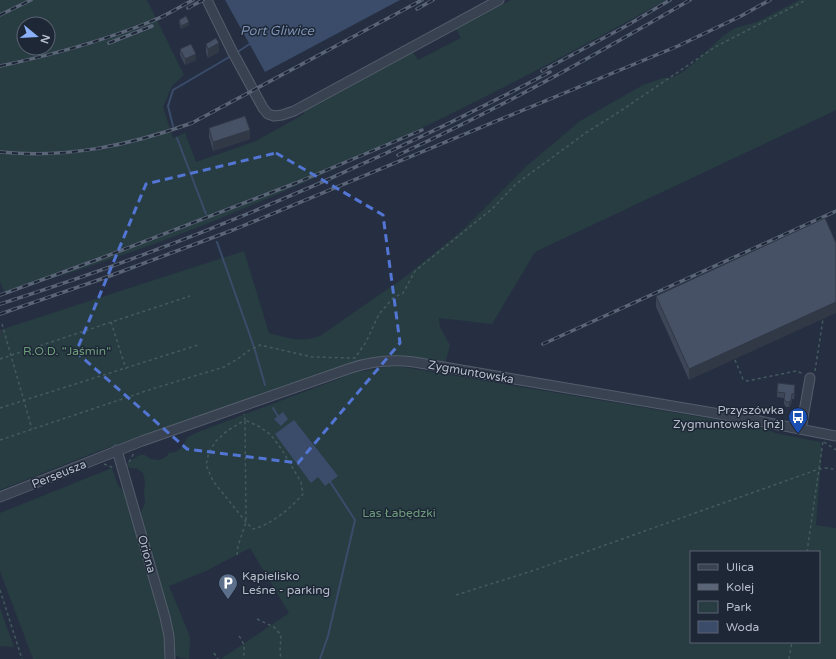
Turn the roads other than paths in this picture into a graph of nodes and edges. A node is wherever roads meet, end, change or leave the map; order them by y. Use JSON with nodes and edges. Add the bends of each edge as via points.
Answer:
{"nodes":[{"id":1,"x":207,"y":0,"type":"edge"},
{"id":2,"x":499,"y":0,"type":"edge"},
{"id":3,"x":812,"y":375,"type":"road end"},
{"id":4,"x":801,"y":429,"type":"junction"},
{"id":5,"x":836,"y":436,"type":"edge"},
{"id":6,"x":117,"y":450,"type":"junction"},
{"id":7,"x":0,"y":497,"type":"edge"},
{"id":8,"x":170,"y":659,"type":"edge"}],
"edges":[{"from":1,"to":2,"type":"street","via":[[263,108],[274,116],[294,111]]},
{"from":3,"to":4,"type":"street"},
{"from":4,"to":5,"type":"street","name":"Zygmuntowska","via":[[824,438]]},
{"from":4,"to":6,"type":"street","name":"Zygmuntowska","via":[[392,360],[351,368]]},
{"from":6,"to":7,"type":"street","name":"Perseusza"},
{"from":6,"to":8,"type":"street","name":"Oriona","via":[[165,617]]}]}
